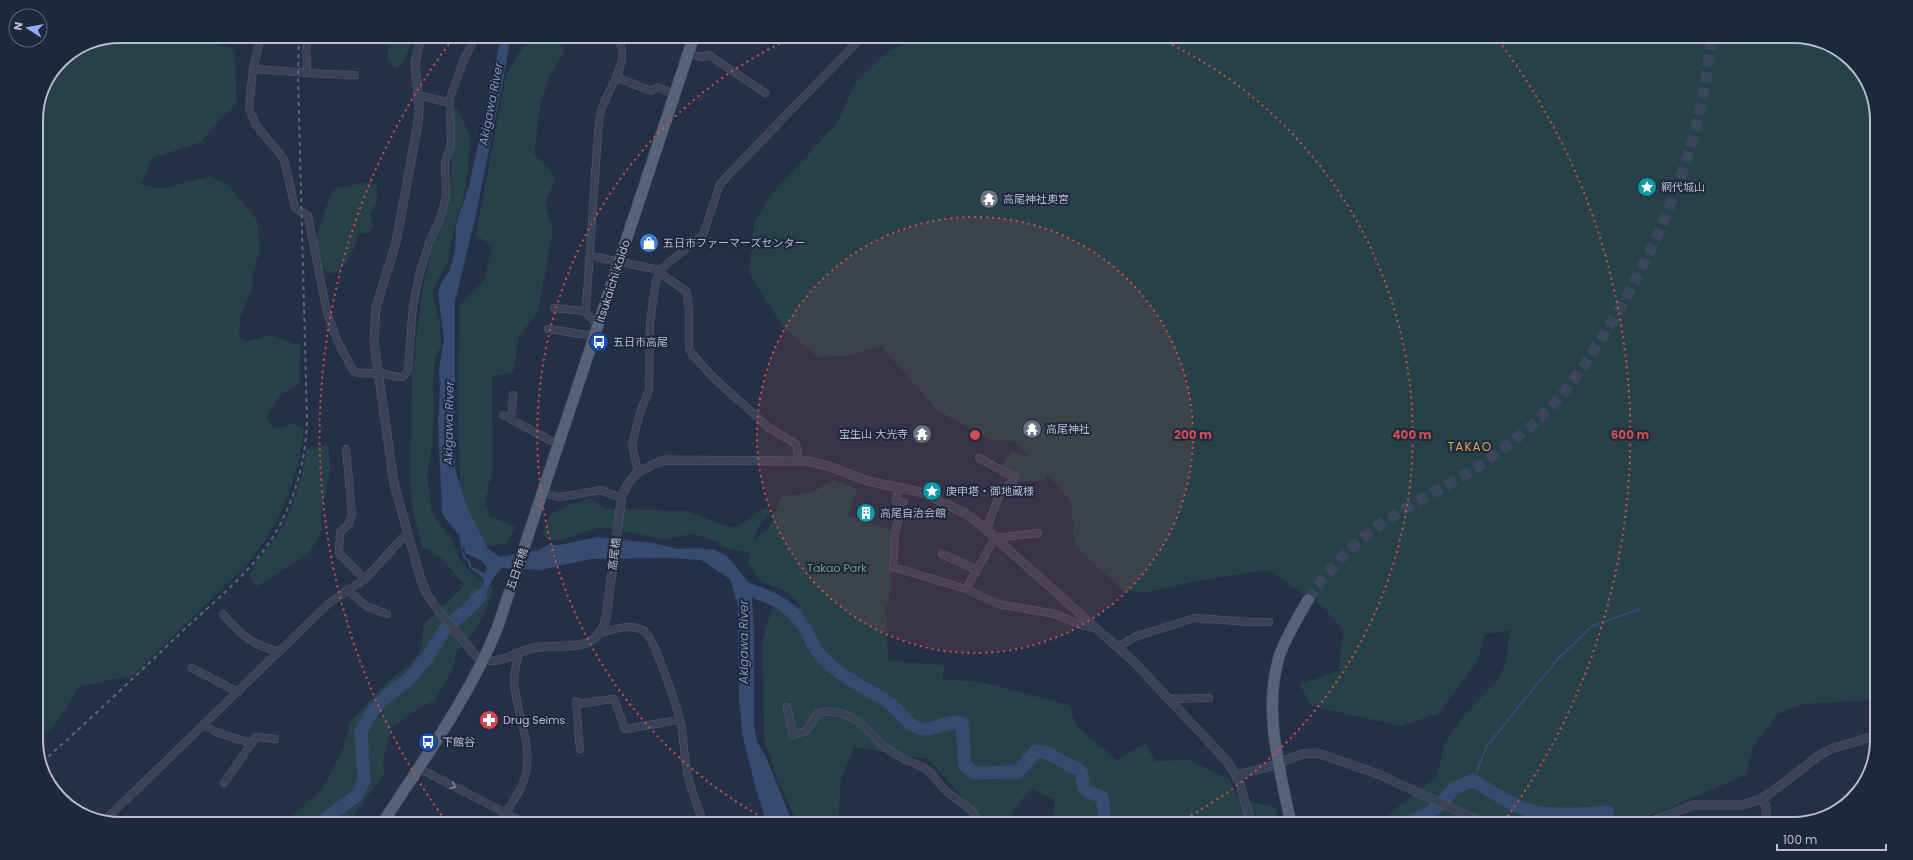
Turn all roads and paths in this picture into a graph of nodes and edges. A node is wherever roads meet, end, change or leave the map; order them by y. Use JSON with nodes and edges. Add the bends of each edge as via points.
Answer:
{"nodes":[{"id":1,"x":259,"y":43,"type":"edge"},
{"id":2,"x":306,"y":43,"type":"edge"},
{"id":3,"x":419,"y":43,"type":"edge"},
{"id":4,"x":472,"y":43,"type":"edge"},
{"id":5,"x":621,"y":43,"type":"edge"},
{"id":6,"x":692,"y":43,"type":"edge"},
{"id":7,"x":856,"y":43,"type":"edge"},
{"id":8,"x":688,"y":53,"type":"junction"},
{"id":9,"x":253,"y":69,"type":"junction"},
{"id":10,"x":307,"y":73,"type":"junction"},
{"id":11,"x":355,"y":75,"type":"dead end"},
{"id":12,"x":616,"y":76,"type":"junction"},
{"id":13,"x":764,"y":93,"type":"dead end"},
{"id":14,"x":675,"y":95,"type":"junction"},
{"id":15,"x":417,"y":96,"type":"junction"},
{"id":16,"x":450,"y":104,"type":"junction"},
{"id":17,"x":591,"y":256,"type":"junction"},
{"id":18,"x":619,"y":261,"type":"junction"},
{"id":19,"x":660,"y":273,"type":"junction"},
{"id":20,"x":554,"y":308,"type":"dead end"},
{"id":21,"x":586,"y":311,"type":"junction"},
{"id":22,"x":548,"y":329,"type":"dead end"},
{"id":23,"x":597,"y":330,"type":"junction"},
{"id":24,"x":378,"y":373,"type":"junction"},
{"id":25,"x":513,"y":394,"type":"dead end"},
{"id":26,"x":503,"y":415,"type":"dead end"},
{"id":27,"x":511,"y":419,"type":"junction"},
{"id":28,"x":559,"y":445,"type":"junction"},
{"id":29,"x":346,"y":449,"type":"dead end"},
{"id":30,"x":979,"y":458,"type":"dead end"},
{"id":31,"x":799,"y":461,"type":"junction"},
{"id":32,"x":638,"y":472,"type":"junction"},
{"id":33,"x":899,"y":487,"type":"junction"},
{"id":34,"x":543,"y":493,"type":"junction"},
{"id":35,"x":621,"y":498,"type":"junction"},
{"id":36,"x":532,"y":525,"type":"joint"},
{"id":37,"x":986,"y":530,"type":"junction"},
{"id":38,"x":1038,"y":533,"type":"dead end"},
{"id":39,"x":406,"y":534,"type":"junction"},
{"id":40,"x":995,"y":538,"type":"junction"},
{"id":41,"x":942,"y":554,"type":"dead end"},
{"id":42,"x":977,"y":570,"type":"junction"},
{"id":43,"x":365,"y":579,"type":"junction"},
{"id":44,"x":966,"y":589,"type":"junction"},
{"id":45,"x":347,"y":590,"type":"junction"},
{"id":46,"x":1308,"y":600,"type":"tunnel mouth"},
{"id":47,"x":223,"y":614,"type":"dead end"},
{"id":48,"x":387,"y":614,"type":"dead end"},
{"id":49,"x":1269,"y":622,"type":"dead end"},
{"id":50,"x":1096,"y":628,"type":"junction"},
{"id":51,"x":598,"y":634,"type":"junction"},
{"id":52,"x":1117,"y":647,"type":"junction"},
{"id":53,"x":279,"y":652,"type":"junction"},
{"id":54,"x":519,"y":653,"type":"junction"},
{"id":55,"x":484,"y":660,"type":"junction"},
{"id":56,"x":192,"y":668,"type":"dead end"},
{"id":57,"x":238,"y":692,"type":"junction"},
{"id":58,"x":1209,"y":698,"type":"dead end"},
{"id":59,"x":1168,"y":699,"type":"junction"},
{"id":60,"x":787,"y":707,"type":"dead end"},
{"id":61,"x":679,"y":720,"type":"junction"},
{"id":62,"x":203,"y":725,"type":"junction"},
{"id":63,"x":1870,"y":737,"type":"edge"},
{"id":64,"x":275,"y":739,"type":"dead end"},
{"id":65,"x":250,"y":744,"type":"junction"},
{"id":66,"x":580,"y":749,"type":"dead end"},
{"id":67,"x":1279,"y":763,"type":"junction"},
{"id":68,"x":418,"y":768,"type":"junction"},
{"id":69,"x":1236,"y":775,"type":"junction"},
{"id":70,"x":224,"y":783,"type":"dead end"},
{"id":71,"x":1762,"y":799,"type":"junction"},
{"id":72,"x":505,"y":813,"type":"junction"},
{"id":73,"x":109,"y":816,"type":"edge"},
{"id":74,"x":386,"y":817,"type":"edge"},
{"id":75,"x":503,"y":817,"type":"edge"},
{"id":76,"x":513,"y":817,"type":"edge"},
{"id":77,"x":702,"y":817,"type":"edge"},
{"id":78,"x":975,"y":817,"type":"edge"},
{"id":79,"x":1249,"y":817,"type":"edge"},
{"id":80,"x":1289,"y":817,"type":"edge"},
{"id":81,"x":1471,"y":817,"type":"edge"},
{"id":82,"x":1663,"y":817,"type":"edge"},
{"id":83,"x":1766,"y":817,"type":"edge"}],
"edges":[{"from":1,"to":9,"type":"street"},
{"from":2,"to":10,"type":"street"},
{"from":3,"to":15,"type":"street","via":[[415,63]]},
{"from":4,"to":16,"type":"street","via":[[464,59]]},
{"from":5,"to":12,"type":"street","via":[[622,62]]},
{"from":6,"to":8,"type":"main road","name":"Itsukaichi Kaido"},
{"from":7,"to":19,"type":"street","via":[[720,184],[703,235],[675,256]]},
{"from":8,"to":13,"type":"street","via":[[701,57],[708,55]]},
{"from":8,"to":14,"type":"main road","name":"Itsukaichi Kaido"},
{"from":9,"to":10,"type":"street"},
{"from":9,"to":24,"type":"street","via":[[248,106],[250,113],[256,125],[282,155],[295,208],[308,216],[325,304],[338,342],[354,372]]},
{"from":10,"to":11,"type":"street"},
{"from":12,"to":14,"type":"street","via":[[651,91],[658,87]]},
{"from":12,"to":17,"type":"street","via":[[602,109],[598,132]]},
{"from":14,"to":18,"type":"main road","name":"Itsukaichi Kaido"},
{"from":15,"to":16,"type":"street"},
{"from":15,"to":24,"type":"street","via":[[418,123],[396,243],[375,316],[373,338]]},
{"from":16,"to":24,"type":"street","via":[[451,144],[445,163],[446,196],[440,219],[429,243],[412,305],[408,370],[403,377],[396,378]]},
{"from":17,"to":18,"type":"street"},
{"from":17,"to":21,"type":"street"},
{"from":18,"to":19,"type":"street","via":[[655,269]]},
{"from":18,"to":23,"type":"main road","name":"Itsukaichi Kaido"},
{"from":19,"to":31,"type":"street","via":[[687,292],[689,349],[693,355],[715,379],[769,428],[796,444]]},
{"from":19,"to":32,"type":"street","via":[[656,281],[650,322],[649,390],[640,412],[632,445]]},
{"from":20,"to":21,"type":"street"},
{"from":21,"to":23,"type":"street"},
{"from":22,"to":23,"type":"street"},
{"from":23,"to":28,"type":"main road","name":"Itsukaichi Kaido"},
{"from":24,"to":39,"type":"street","via":[[394,484]]},
{"from":25,"to":27,"type":"street"},
{"from":26,"to":27,"type":"street"},
{"from":27,"to":28,"type":"street"},
{"from":28,"to":34,"type":"main road","name":"Itsukaichi Kaido"},
{"from":29,"to":43,"type":"street","via":[[352,514],[349,524],[340,532],[339,553]]},
{"from":30,"to":37,"type":"street","via":[[1014,477],[1012,483],[1001,491]]},
{"from":31,"to":32,"type":"street","via":[[674,459],[656,463]]},
{"from":31,"to":33,"type":"street","via":[[824,464],[862,480]]},
{"from":32,"to":35,"type":"street","via":[[627,485]]},
{"from":33,"to":37,"type":"street","via":[[931,496],[968,516]]},
{"from":33,"to":44,"type":"street","via":[[896,501],[904,503],[895,532],[892,567]]},
{"from":34,"to":35,"type":"street","via":[[566,496],[601,490]]},
{"from":34,"to":36,"type":"main road","name":"Itsukaichi Kaido"},
{"from":35,"to":51,"type":"street","name":"高尾橋","via":[[605,622]]},
{"from":36,"to":55,"type":"main road","name":"五日市橋"},
{"from":37,"to":40,"type":"street"},
{"from":38,"to":40,"type":"street"},
{"from":39,"to":43,"type":"street"},
{"from":39,"to":55,"type":"street","via":[[423,585],[438,610],[475,655]]},
{"from":40,"to":42,"type":"street"},
{"from":40,"to":50,"type":"street"},
{"from":41,"to":42,"type":"street"},
{"from":42,"to":44,"type":"street"},
{"from":43,"to":45,"type":"street"},
{"from":44,"to":50,"type":"street","via":[[998,604],[1055,614],[1081,625]]},
{"from":45,"to":48,"type":"street","via":[[366,606]]},
{"from":45,"to":53,"type":"street","via":[[329,603]]},
{"from":46,"to":67,"type":"main road","via":[[1287,637],[1276,674],[1273,718]]},
{"from":47,"to":53,"type":"street","via":[[244,636],[259,646]]},
{"from":49,"to":52,"type":"street","via":[[1195,618],[1137,636]]},
{"from":50,"to":52,"type":"street"},
{"from":51,"to":54,"type":"street","via":[[578,645],[538,647]]},
{"from":51,"to":61,"type":"street","via":[[634,627],[647,633],[666,677]]},
{"from":52,"to":59,"type":"street"},
{"from":53,"to":57,"type":"street"},
{"from":54,"to":55,"type":"street","via":[[500,661]]},
{"from":54,"to":72,"type":"street","via":[[514,688],[528,762],[521,788]]},
{"from":55,"to":68,"type":"main road"},
{"from":56,"to":57,"type":"street"},
{"from":57,"to":62,"type":"street"},
{"from":58,"to":59,"type":"street"},
{"from":59,"to":69,"type":"street","via":[[1227,761]]},
{"from":60,"to":78,"type":"street","via":[[793,735],[806,731],[818,713],[829,710],[850,716],[861,723],[888,750],[932,774],[945,790]]},
{"from":61,"to":66,"type":"street","via":[[625,729],[614,699],[576,702]]},
{"from":61,"to":77,"type":"street","via":[[687,772]]},
{"from":62,"to":65,"type":"street"},
{"from":62,"to":73,"type":"street"},
{"from":63,"to":71,"type":"street","via":[[1821,754]]},
{"from":64,"to":65,"type":"street","via":[[259,736]]},
{"from":65,"to":70,"type":"street"},
{"from":67,"to":69,"type":"street"},
{"from":67,"to":80,"type":"main road"},
{"from":67,"to":81,"type":"street","via":[[1302,754],[1317,753],[1378,774]]},
{"from":68,"to":72,"type":"street","one_way":true},
{"from":68,"to":74,"type":"main road"},
{"from":69,"to":79,"type":"street"},
{"from":71,"to":82,"type":"street","via":[[1743,804],[1693,805]]},
{"from":71,"to":83,"type":"street","via":[[1766,807]]},
{"from":72,"to":75,"type":"street"},
{"from":72,"to":76,"type":"street"}]}
